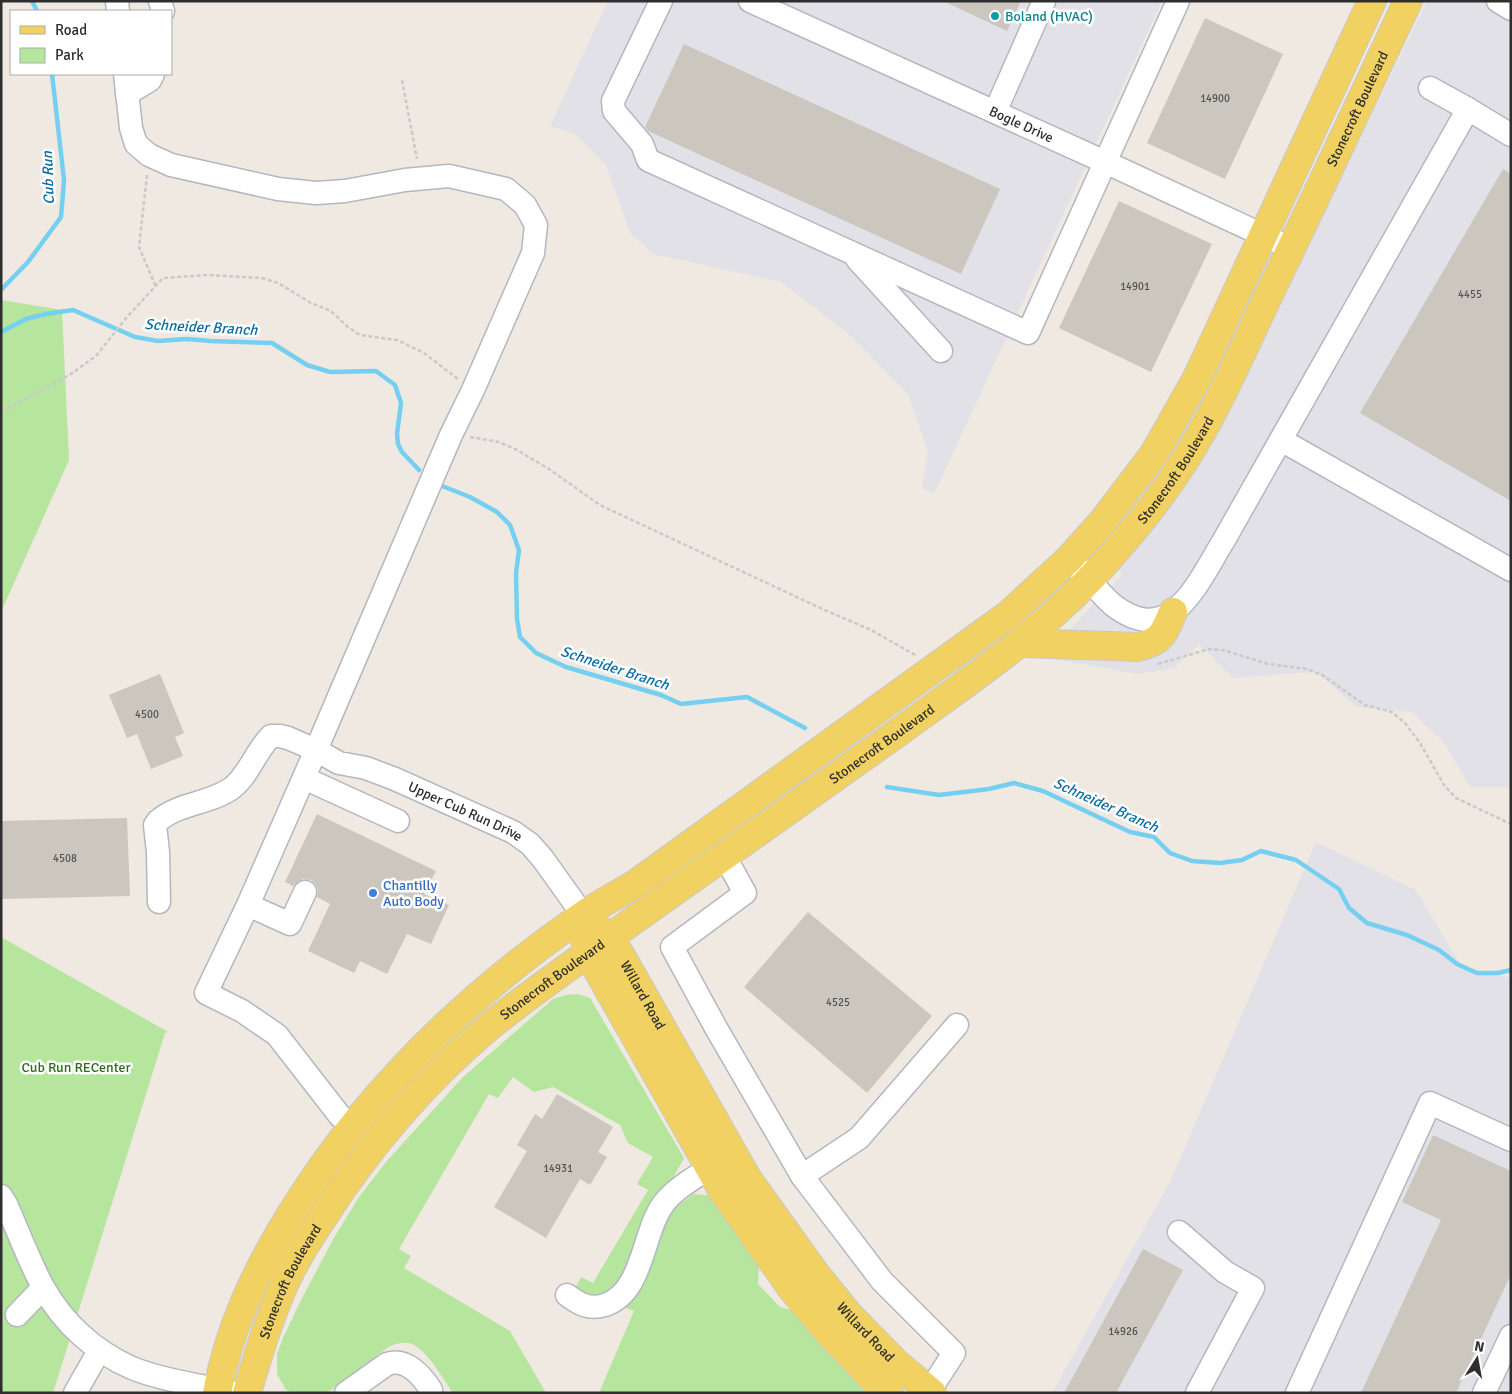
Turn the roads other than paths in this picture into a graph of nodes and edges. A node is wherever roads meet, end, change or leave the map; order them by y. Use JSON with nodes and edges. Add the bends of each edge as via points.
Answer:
{"nodes":[{"id":1,"x":661,"y":1,"type":"edge"},
{"id":2,"x":750,"y":1,"type":"edge"},
{"id":3,"x":1044,"y":1,"type":"edge"},
{"id":4,"x":1178,"y":1,"type":"edge"},
{"id":5,"x":1372,"y":1,"type":"edge"},
{"id":6,"x":1408,"y":1,"type":"edge"},
{"id":7,"x":1498,"y":1,"type":"edge"},
{"id":8,"x":1511,"y":9,"type":"edge"},
{"id":9,"x":152,"y":75,"type":"edge"},
{"id":10,"x":126,"y":84,"type":"edge"},
{"id":11,"x":1430,"y":88,"type":"dead end"},
{"id":12,"x":1468,"y":109,"type":"junction"},
{"id":13,"x":995,"y":112,"type":"junction"},
{"id":14,"x":1511,"y":134,"type":"edge"},
{"id":15,"x":1105,"y":162,"type":"junction"},
{"id":16,"x":1264,"y":234,"type":"junction"},
{"id":17,"x":1291,"y":248,"type":"junction"},
{"id":18,"x":851,"y":253,"type":"junction"},
{"id":19,"x":941,"y":351,"type":"dead end"},
{"id":20,"x":1281,"y":440,"type":"junction"},
{"id":21,"x":1069,"y":559,"type":"junction"},
{"id":22,"x":1511,"y":570,"type":"edge"},
{"id":23,"x":1090,"y":579,"type":"junction"},
{"id":24,"x":1173,"y":612,"type":"junction"},
{"id":25,"x":1021,"y":643,"type":"junction"},
{"id":26,"x":316,"y":750,"type":"junction"},
{"id":27,"x":304,"y":778,"type":"junction"},
{"id":28,"x":398,"y":821,"type":"dead end"},
{"id":29,"x":724,"y":855,"type":"junction"},
{"id":30,"x":305,"y":892,"type":"dead end"},
{"id":31,"x":159,"y":902,"type":"dead end"},
{"id":32,"x":248,"y":905,"type":"junction"},
{"id":33,"x":583,"y":915,"type":"junction"},
{"id":34,"x":599,"y":945,"type":"junction"},
{"id":35,"x":957,"y":1024,"type":"dead end"},
{"id":36,"x":353,"y":1124,"type":"junction"},
{"id":37,"x":1511,"y":1140,"type":"edge"},
{"id":38,"x":710,"y":1168,"type":"junction"},
{"id":39,"x":802,"y":1176,"type":"junction"},
{"id":40,"x":1,"y":1196,"type":"edge"},
{"id":41,"x":1179,"y":1232,"type":"dead end"},
{"id":42,"x":43,"y":1288,"type":"junction"},
{"id":43,"x":567,"y":1295,"type":"dead end"},
{"id":44,"x":17,"y":1315,"type":"dead end"},
{"id":45,"x":1511,"y":1336,"type":"edge"},
{"id":46,"x":99,"y":1350,"type":"junction"},
{"id":47,"x":223,"y":1391,"type":"edge"},
{"id":48,"x":431,"y":1392,"type":"edge"},
{"id":49,"x":930,"y":1392,"type":"edge"},
{"id":50,"x":75,"y":1393,"type":"edge"},
{"id":51,"x":247,"y":1393,"type":"edge"},
{"id":52,"x":346,"y":1393,"type":"edge"},
{"id":53,"x":889,"y":1393,"type":"edge"},
{"id":54,"x":1197,"y":1393,"type":"edge"},
{"id":55,"x":1297,"y":1393,"type":"edge"},
{"id":56,"x":1484,"y":1393,"type":"edge"}],
"edges":[{"from":1,"to":18,"type":"street","via":[[613,101],[614,111],[642,144],[648,160]]},
{"from":2,"to":13,"type":"street","name":"Bogle Drive"},
{"from":3,"to":13,"type":"street"},
{"from":4,"to":15,"type":"street"},
{"from":5,"to":16,"type":"main road","name":"Stonecroft Boulevard"},
{"from":6,"to":17,"type":"main road","name":"Stonecroft Boulevard"},
{"from":7,"to":8,"type":"street"},
{"from":9,"to":10,"type":"street","via":[[150,80]]},
{"from":10,"to":26,"type":"street","via":[[136,144],[149,155],[171,165],[278,190],[316,193],[449,176],[506,189],[525,206],[536,225],[533,253]]},
{"from":11,"to":12,"type":"street"},
{"from":12,"to":14,"type":"street"},
{"from":12,"to":20,"type":"street"},
{"from":13,"to":15,"type":"street","name":"Bogle Drive"},
{"from":15,"to":16,"type":"street","name":"Bogle Drive"},
{"from":15,"to":18,"type":"street","via":[[1028,333]]},
{"from":16,"to":17,"type":"street","name":"Bogle Drive"},
{"from":16,"to":21,"type":"main road","name":"Stonecroft Boulevard","via":[[1197,378],[1154,454],[1124,496]]},
{"from":17,"to":23,"type":"main road","name":"Stonecroft Boulevard","via":[[1230,377],[1184,461],[1146,516]]},
{"from":18,"to":19,"type":"street"},
{"from":20,"to":22,"type":"street"},
{"from":20,"to":24,"type":"street","via":[[1186,602]]},
{"from":21,"to":23,"type":"street"},
{"from":21,"to":33,"type":"main road","name":"Stonecroft Boulevard","via":[[1008,615],[634,885]]},
{"from":23,"to":24,"type":"street","via":[[1113,605],[1142,620],[1160,619]]},
{"from":23,"to":25,"type":"main road","name":"Stonecroft Boulevard"},
{"from":24,"to":25,"type":"main road","via":[[1163,634],[1153,643],[1138,647]]},
{"from":25,"to":29,"type":"main road","name":"Stonecroft Boulevard"},
{"from":26,"to":27,"type":"street"},
{"from":26,"to":31,"type":"street","name":"Upper Cub Run Drive","via":[[288,738],[271,736],[245,775],[232,788],[158,821],[155,825]]},
{"from":26,"to":33,"type":"street","name":"Upper Cub Run Drive","via":[[339,763],[366,768],[395,779],[521,838],[543,859]]},
{"from":27,"to":28,"type":"street"},
{"from":27,"to":32,"type":"street"},
{"from":29,"to":34,"type":"main road","name":"Stonecroft Boulevard"},
{"from":29,"to":39,"type":"street","via":[[745,893],[672,947]]},
{"from":30,"to":32,"type":"street","via":[[290,924]]},
{"from":32,"to":36,"type":"street","via":[[206,994],[242,1011],[277,1035],[340,1116]]},
{"from":33,"to":34,"type":"main road","name":"Willard Road","via":[[584,932]]},
{"from":33,"to":36,"type":"main road","name":"Stonecroft Boulevard","via":[[456,1015]]},
{"from":34,"to":38,"type":"main road","name":"Willard Road"},
{"from":34,"to":49,"type":"main road","name":"Willard Road","via":[[625,962],[747,1178],[815,1273],[848,1314]]},
{"from":34,"to":51,"type":"main road","name":"Stonecroft Boulevard","via":[[458,1054],[397,1117],[364,1158],[316,1228],[287,1279]]},
{"from":35,"to":39,"type":"street","via":[[859,1138]]},
{"from":36,"to":47,"type":"main road","name":"Stonecroft Boulevard","via":[[310,1183],[266,1255],[232,1334]]},
{"from":37,"to":55,"type":"street","via":[[1430,1103]]},
{"from":38,"to":43,"type":"street","via":[[664,1203],[623,1295],[603,1306],[592,1307],[581,1306]]},
{"from":38,"to":53,"type":"main road","name":"Willard Road","via":[[793,1290],[828,1332]]},
{"from":39,"to":49,"type":"street","via":[[882,1280],[954,1353]]},
{"from":40,"to":42,"type":"street"},
{"from":41,"to":54,"type":"street","via":[[1225,1272],[1253,1288]]},
{"from":42,"to":44,"type":"street"},
{"from":42,"to":46,"type":"street","via":[[67,1321]]},
{"from":45,"to":56,"type":"street"},
{"from":46,"to":47,"type":"street","via":[[133,1368]]},
{"from":46,"to":50,"type":"street"},
{"from":48,"to":52,"type":"street","via":[[416,1372],[393,1362]]}]}
